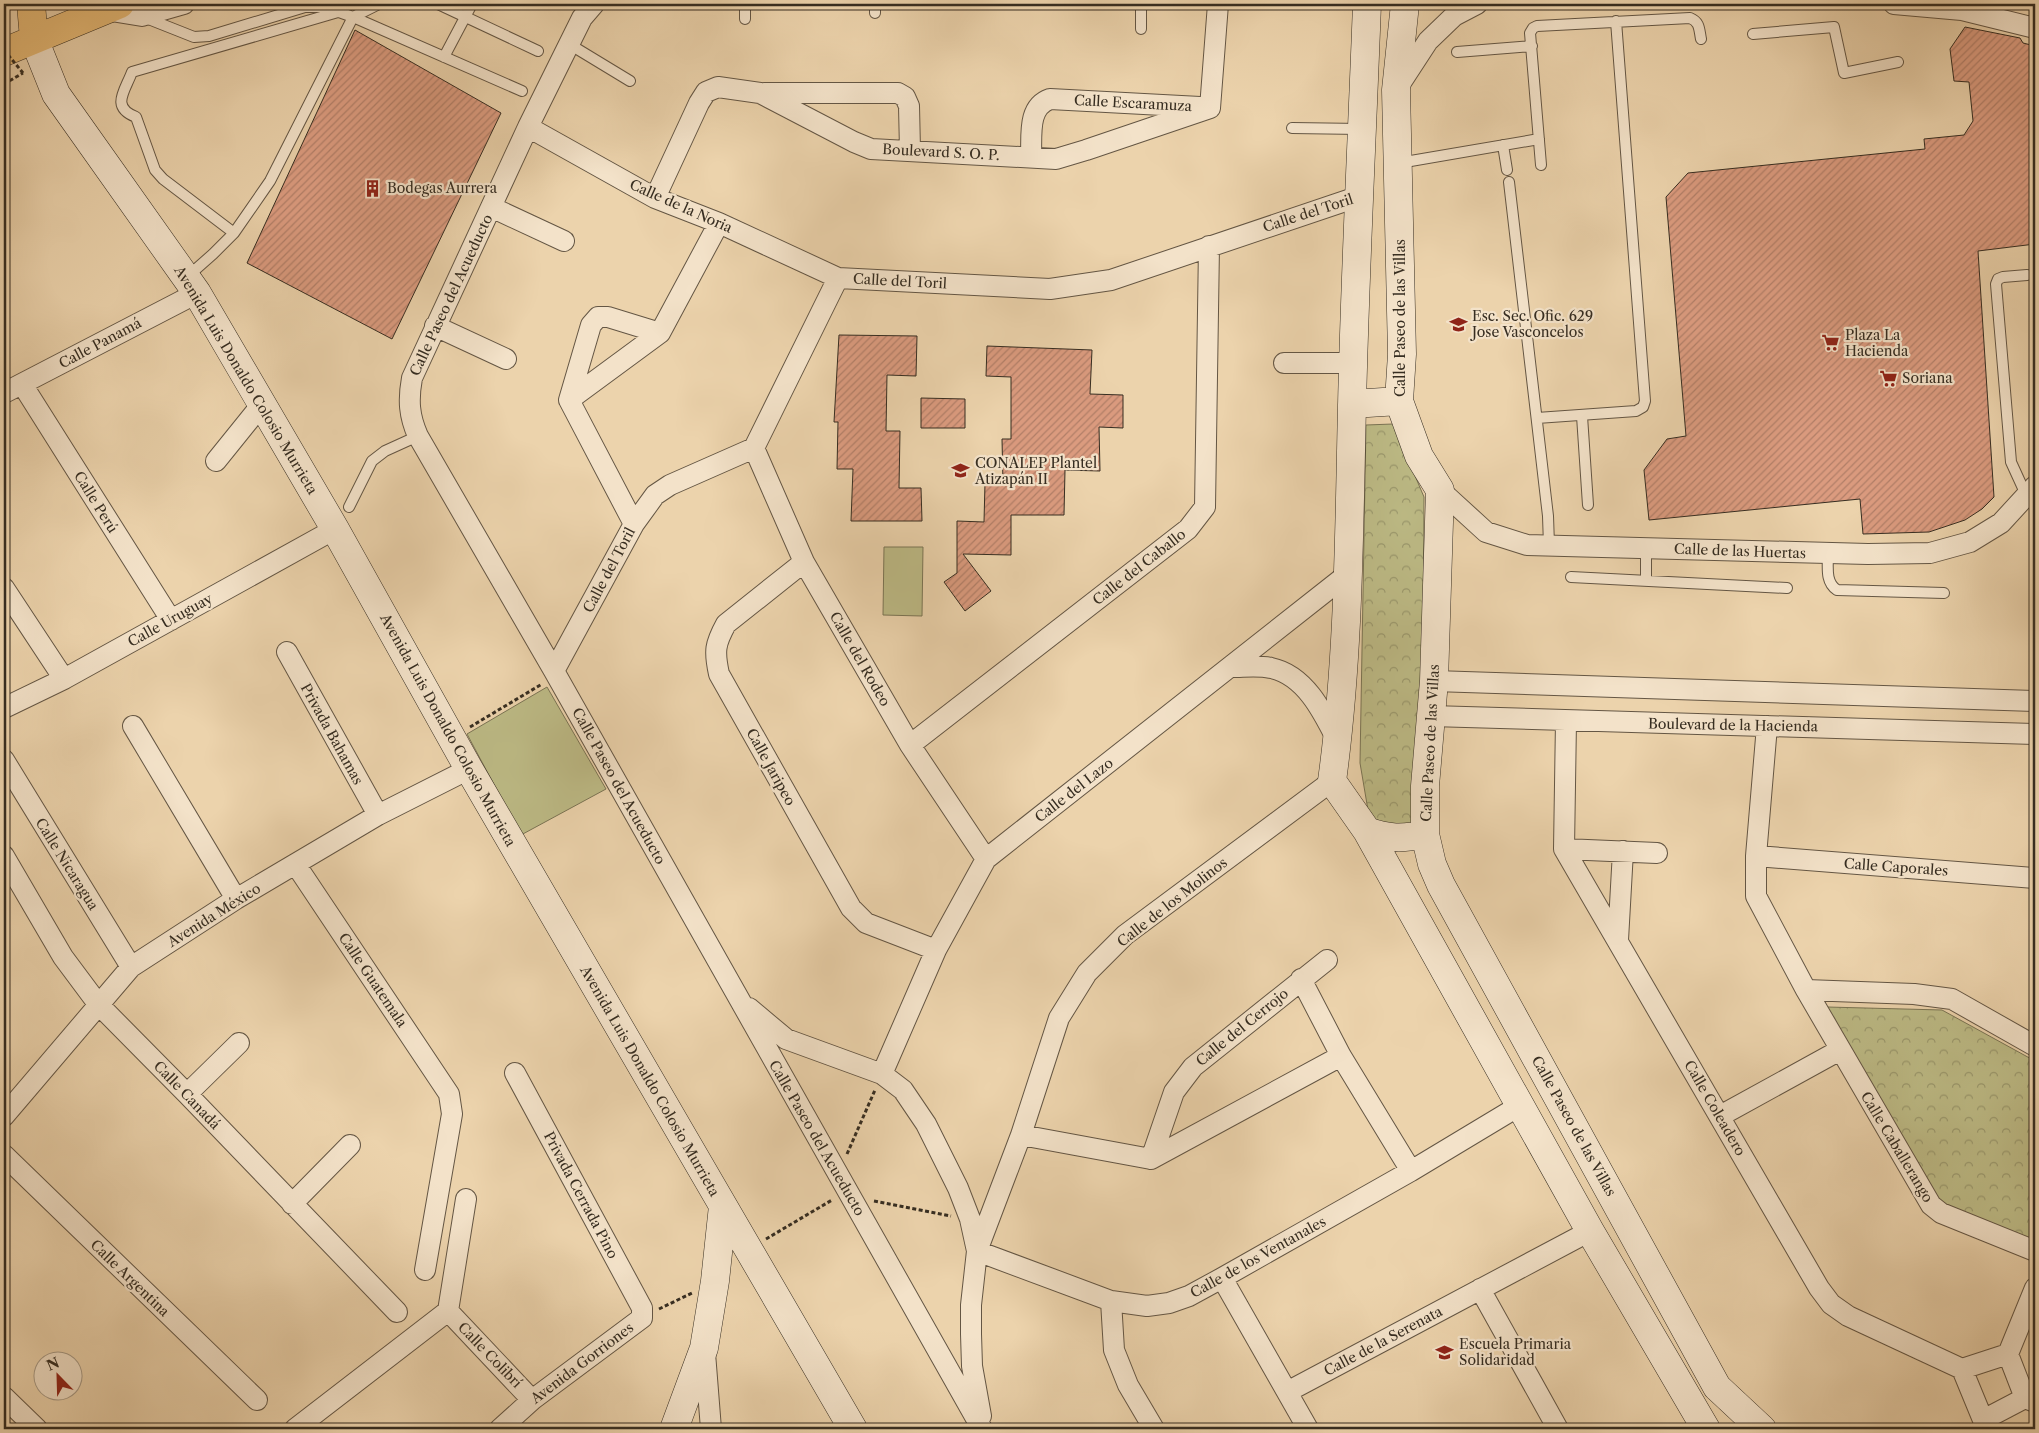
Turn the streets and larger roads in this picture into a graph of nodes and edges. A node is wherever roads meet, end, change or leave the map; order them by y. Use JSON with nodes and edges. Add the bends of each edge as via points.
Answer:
{"nodes":[{"id":1,"x":31,"y":4,"type":"edge"},
{"id":2,"x":184,"y":4,"type":"edge"},
{"id":3,"x":594,"y":4,"type":"edge"},
{"id":4,"x":1218,"y":4,"type":"edge"},
{"id":5,"x":1367,"y":4,"type":"edge"},
{"id":6,"x":1405,"y":4,"type":"edge"},
{"id":7,"x":1477,"y":4,"type":"edge"},
{"id":8,"x":1895,"y":4,"type":"edge"},
{"id":9,"x":122,"y":10,"type":"edge"},
{"id":10,"x":2035,"y":28,"type":"edge"},
{"id":11,"x":34,"y":39,"type":"junction"},
{"id":12,"x":4,"y":51,"type":"edge"},
{"id":13,"x":1364,"y":90,"type":"junction"},
{"id":14,"x":1396,"y":90,"type":"junction"},
{"id":15,"x":760,"y":93,"type":"junction"},
{"id":16,"x":1210,"y":108,"type":"junction"},
{"id":17,"x":528,"y":127,"type":"junction"},
{"id":18,"x":910,"y":150,"type":"junction"},
{"id":19,"x":1031,"y":157,"type":"junction"},
{"id":20,"x":1360,"y":196,"type":"junction"},
{"id":21,"x":655,"y":198,"type":"junction"},
{"id":22,"x":491,"y":207,"type":"junction"},
{"id":23,"x":719,"y":223,"type":"junction"},
{"id":24,"x":564,"y":241,"type":"dead end"},
{"id":25,"x":1210,"y":246,"type":"junction"},
{"id":26,"x":838,"y":278,"type":"junction"},
{"id":27,"x":191,"y":285,"type":"junction"},
{"id":28,"x":435,"y":326,"type":"junction"},
{"id":29,"x":660,"y":333,"type":"junction"},
{"id":30,"x":506,"y":359,"type":"dead end"},
{"id":31,"x":1284,"y":363,"type":"dead end"},
{"id":32,"x":1354,"y":363,"type":"junction"},
{"id":33,"x":22,"y":384,"type":"junction"},
{"id":34,"x":4,"y":393,"type":"edge"},
{"id":35,"x":569,"y":400,"type":"junction"},
{"id":36,"x":1399,"y":401,"type":"junction"},
{"id":37,"x":262,"y":404,"type":"junction"},
{"id":38,"x":1352,"y":404,"type":"junction"},
{"id":39,"x":754,"y":448,"type":"junction"},
{"id":40,"x":216,"y":461,"type":"dead end"},
{"id":41,"x":1440,"y":490,"type":"junction"},
{"id":42,"x":2031,"y":492,"type":"edge"},
{"id":43,"x":342,"y":518,"type":"junction"},
{"id":44,"x":634,"y":524,"type":"junction"},
{"id":45,"x":804,"y":562,"type":"junction"},
{"id":46,"x":1349,"y":573,"type":"junction"},
{"id":47,"x":4,"y":588,"type":"edge"},
{"id":48,"x":171,"y":620,"type":"junction"},
{"id":49,"x":287,"y":652,"type":"dead end"},
{"id":50,"x":1232,"y":667,"type":"junction"},
{"id":51,"x":554,"y":671,"type":"junction"},
{"id":52,"x":64,"y":679,"type":"junction"},
{"id":53,"x":1434,"y":682,"type":"junction"},
{"id":54,"x":2035,"y":701,"type":"edge"},
{"id":55,"x":4,"y":708,"type":"edge"},
{"id":56,"x":1431,"y":716,"type":"junction"},
{"id":57,"x":1566,"y":721,"type":"junction"},
{"id":58,"x":133,"y":726,"type":"dead end"},
{"id":59,"x":1766,"y":733,"type":"junction"},
{"id":60,"x":2035,"y":734,"type":"edge"},
{"id":61,"x":1337,"y":740,"type":"junction"},
{"id":62,"x":910,"y":744,"type":"junction"},
{"id":63,"x":4,"y":760,"type":"edge"},
{"id":64,"x":469,"y":768,"type":"junction"},
{"id":65,"x":1332,"y":781,"type":"junction"},
{"id":66,"x":378,"y":815,"type":"junction"},
{"id":67,"x":1367,"y":831,"type":"junction"},
{"id":68,"x":1425,"y":834,"type":"junction"},
{"id":69,"x":1564,"y":848,"type":"junction"},
{"id":70,"x":1623,"y":851,"type":"junction"},
{"id":71,"x":1657,"y":853,"type":"dead end"},
{"id":72,"x":4,"y":856,"type":"edge"},
{"id":73,"x":1756,"y":856,"type":"junction"},
{"id":74,"x":986,"y":859,"type":"junction"},
{"id":75,"x":296,"y":865,"type":"junction"},
{"id":76,"x":2035,"y":878,"type":"edge"},
{"id":77,"x":236,"y":899,"type":"junction"},
{"id":78,"x":1618,"y":940,"type":"junction"},
{"id":79,"x":936,"y":950,"type":"junction"},
{"id":80,"x":1327,"y":960,"type":"dead end"},
{"id":81,"x":131,"y":967,"type":"junction"},
{"id":82,"x":1301,"y":979,"type":"junction"},
{"id":83,"x":1806,"y":990,"type":"junction"},
{"id":84,"x":738,"y":999,"type":"junction"},
{"id":85,"x":98,"y":1004,"type":"junction"},
{"id":86,"x":239,"y":1043,"type":"dead end"},
{"id":87,"x":2035,"y":1046,"type":"edge"},
{"id":88,"x":1840,"y":1050,"type":"junction"},
{"id":89,"x":1342,"y":1056,"type":"junction"},
{"id":90,"x":516,"y":1073,"type":"dead end"},
{"id":91,"x":882,"y":1074,"type":"junction"},
{"id":92,"x":187,"y":1094,"type":"junction"},
{"id":93,"x":1519,"y":1106,"type":"junction"},
{"id":94,"x":6,"y":1108,"type":"edge"},
{"id":95,"x":1720,"y":1116,"type":"junction"},
{"id":96,"x":1021,"y":1135,"type":"junction"},
{"id":97,"x":350,"y":1145,"type":"dead end"},
{"id":98,"x":4,"y":1155,"type":"edge"},
{"id":99,"x":1151,"y":1159,"type":"junction"},
{"id":100,"x":1411,"y":1171,"type":"junction"},
{"id":101,"x":466,"y":1199,"type":"dead end"},
{"id":102,"x":292,"y":1204,"type":"junction"},
{"id":103,"x":723,"y":1206,"type":"junction"},
{"id":104,"x":1590,"y":1231,"type":"junction"},
{"id":105,"x":977,"y":1251,"type":"junction"},
{"id":106,"x":2035,"y":1251,"type":"edge"},
{"id":107,"x":426,"y":1270,"type":"dead end"},
{"id":108,"x":1222,"y":1278,"type":"junction"},
{"id":109,"x":2035,"y":1288,"type":"edge"},
{"id":110,"x":1480,"y":1289,"type":"junction"},
{"id":111,"x":1111,"y":1301,"type":"junction"},
{"id":112,"x":448,"y":1311,"type":"junction"},
{"id":113,"x":398,"y":1312,"type":"dead end"},
{"id":114,"x":642,"y":1318,"type":"joint"},
{"id":115,"x":704,"y":1348,"type":"junction"},
{"id":116,"x":2008,"y":1354,"type":"junction"},
{"id":117,"x":1962,"y":1369,"type":"junction"},
{"id":118,"x":966,"y":1385,"type":"junction"},
{"id":119,"x":1287,"y":1392,"type":"junction"},
{"id":120,"x":4,"y":1397,"type":"edge"},
{"id":121,"x":257,"y":1400,"type":"dead end"},
{"id":122,"x":532,"y":1400,"type":"junction"},
{"id":123,"x":2030,"y":1400,"type":"edge"},
{"id":124,"x":1981,"y":1424,"type":"edge"},
{"id":125,"x":37,"y":1429,"type":"edge"},
{"id":126,"x":295,"y":1429,"type":"edge"},
{"id":127,"x":500,"y":1429,"type":"edge"},
{"id":128,"x":674,"y":1429,"type":"edge"},
{"id":129,"x":711,"y":1429,"type":"edge"},
{"id":130,"x":853,"y":1429,"type":"edge"},
{"id":131,"x":983,"y":1429,"type":"edge"},
{"id":132,"x":1154,"y":1429,"type":"edge"},
{"id":133,"x":1308,"y":1429,"type":"edge"},
{"id":134,"x":1558,"y":1429,"type":"edge"},
{"id":135,"x":1706,"y":1429,"type":"edge"},
{"id":136,"x":1762,"y":1429,"type":"edge"}],
"edges":[{"from":1,"to":11,"type":"main road"},
{"from":2,"to":9,"type":"street"},
{"from":3,"to":17,"type":"street","via":[[582,18]]},
{"from":4,"to":16,"type":"street","name":"Calle Escaramuza"},
{"from":5,"to":13,"type":"street"},
{"from":6,"to":14,"type":"street","name":"Calle Paseo de las Villas"},
{"from":7,"to":14,"type":"street","via":[[1454,16],[1428,40]]},
{"from":8,"to":10,"type":"street","via":[[1962,10]]},
{"from":9,"to":11,"type":"main road"},
{"from":11,"to":12,"type":"main road"},
{"from":11,"to":27,"type":"street","name":"Avenida Luis Donaldo Colosio Murrieta","via":[[56,94]]},
{"from":13,"to":14,"type":"street"},
{"from":13,"to":20,"type":"street"},
{"from":14,"to":36,"type":"street","name":"Calle Paseo de las Villas","via":[[1402,354]]},
{"from":15,"to":18,"type":"street","name":"Boulevard S. O. P.","via":[[871,149]]},
{"from":15,"to":18,"type":"street","via":[[898,93],[905,97],[909,106]]},
{"from":15,"to":21,"type":"street","name":"Boulevard S. O. P.","via":[[718,87],[706,92]]},
{"from":16,"to":19,"type":"street","name":"Boulevard S. O. P.","via":[[1056,159]]},
{"from":16,"to":19,"type":"street","name":"Calle Escaramuza","via":[[1050,98],[1040,102],[1034,113]]},
{"from":17,"to":21,"type":"street","name":"Calle de la Noria"},
{"from":17,"to":22,"type":"street","name":"Calle Paseo del Acueducto"},
{"from":18,"to":19,"type":"street","name":"Boulevard S. O. P."},
{"from":20,"to":25,"type":"street","name":"Calle del Toril"},
{"from":20,"to":32,"type":"street"},
{"from":21,"to":23,"type":"street","name":"Calle de la Noria"},
{"from":22,"to":24,"type":"street"},
{"from":22,"to":28,"type":"street","name":"Calle Paseo del Acueducto"},
{"from":23,"to":26,"type":"street","name":"Calle de la Noria"},
{"from":23,"to":29,"type":"street"},
{"from":25,"to":26,"type":"street","name":"Calle del Toril","via":[[1111,280],[1050,289]]},
{"from":25,"to":62,"type":"street","name":"Calle del Caballo","via":[[1205,507],[1188,529]]},
{"from":26,"to":39,"type":"street","name":"Calle del Toril"},
{"from":27,"to":33,"type":"street","name":"Calle Panamá"},
{"from":27,"to":37,"type":"street","name":"Avenida Luis Donaldo Colosio Murrieta"},
{"from":28,"to":30,"type":"street"},
{"from":28,"to":51,"type":"street","name":"Calle Paseo del Acueducto","via":[[412,378],[408,396],[410,418]]},
{"from":29,"to":35,"type":"street"},
{"from":29,"to":35,"type":"street","via":[[598,317],[591,325]]},
{"from":31,"to":32,"type":"street"},
{"from":32,"to":38,"type":"street"},
{"from":33,"to":34,"type":"street","name":"Calle Panamá"},
{"from":33,"to":48,"type":"street","name":"Calle Perú"},
{"from":35,"to":44,"type":"street"},
{"from":36,"to":38,"type":"street"},
{"from":36,"to":41,"type":"street","name":"Calle Paseo de las Villas","via":[[1419,456]]},
{"from":37,"to":40,"type":"street"},
{"from":37,"to":43,"type":"street","name":"Avenida Luis Donaldo Colosio Murrieta"},
{"from":38,"to":46,"type":"street"},
{"from":39,"to":44,"type":"street","name":"Calle del Toril","via":[[670,484],[655,495]]},
{"from":39,"to":45,"type":"street","name":"Calle del Rodeo"},
{"from":41,"to":42,"type":"street","name":"Calle de las Huertas","via":[[1486,532],[1527,545],[1930,554],[1970,542],[2001,524]]},
{"from":41,"to":53,"type":"street","name":"Calle Paseo de las Villas"},
{"from":43,"to":48,"type":"street","name":"Calle Uruguay"},
{"from":43,"to":64,"type":"street","name":"Avenida Luis Donaldo Colosio Murrieta"},
{"from":44,"to":51,"type":"street","name":"Calle del Toril"},
{"from":45,"to":62,"type":"street","name":"Calle del Rodeo"},
{"from":45,"to":79,"type":"street","name":"Calle Jaripeo","via":[[726,624],[715,654],[719,674],[851,908],[866,924]]},
{"from":46,"to":50,"type":"street","name":"Calle del Lazo"},
{"from":46,"to":61,"type":"street"},
{"from":47,"to":52,"type":"street"},
{"from":48,"to":52,"type":"street","name":"Calle Uruguay"},
{"from":49,"to":66,"type":"street","name":"Privada Bahamas"},
{"from":50,"to":61,"type":"street","via":[[1272,668],[1295,679],[1319,705]]},
{"from":50,"to":74,"type":"street","name":"Calle del Lazo"},
{"from":51,"to":84,"type":"street","name":"Calle Paseo del Acueducto"},
{"from":52,"to":55,"type":"street","name":"Calle Uruguay"},
{"from":53,"to":54,"type":"street"},
{"from":53,"to":56,"type":"street","name":"Calle Paseo de las Villas"},
{"from":56,"to":57,"type":"street","name":"Boulevard de la Hacienda"},
{"from":56,"to":68,"type":"street","name":"Calle Paseo de las Villas"},
{"from":57,"to":59,"type":"street","name":"Boulevard de la Hacienda"},
{"from":57,"to":69,"type":"street"},
{"from":58,"to":77,"type":"street"},
{"from":59,"to":60,"type":"street","name":"Boulevard de la Hacienda"},
{"from":59,"to":73,"type":"street","name":"Calle Caballerango"},
{"from":61,"to":65,"type":"street"},
{"from":62,"to":74,"type":"street","name":"Calle del Rodeo"},
{"from":63,"to":81,"type":"street","name":"Calle Nicaragua"},
{"from":64,"to":66,"type":"street","name":"Avenida México"},
{"from":64,"to":103,"type":"street","name":"Avenida Luis Donaldo Colosio Murrieta"},
{"from":65,"to":67,"type":"street"},
{"from":65,"to":96,"type":"street","name":"Calle de los Molinos","via":[[1125,935],[1087,973],[1059,1018]]},
{"from":66,"to":75,"type":"street","name":"Avenida México"},
{"from":67,"to":68,"type":"street","via":[[1394,838]]},
{"from":67,"to":93,"type":"street"},
{"from":68,"to":136,"type":"street","name":"Calle Paseo de las Villas","via":[[1441,886],[1717,1387]]},
{"from":69,"to":70,"type":"street"},
{"from":69,"to":78,"type":"street","name":"Calle Coleadero"},
{"from":70,"to":71,"type":"street"},
{"from":70,"to":78,"type":"street"},
{"from":72,"to":85,"type":"street","name":"Calle Canadá","via":[[63,957]]},
{"from":73,"to":76,"type":"street","name":"Calle Caporales"},
{"from":73,"to":83,"type":"street","name":"Calle Caballerango","via":[[1756,896]]},
{"from":74,"to":79,"type":"street","name":"Calle del Lazo"},
{"from":75,"to":77,"type":"street","name":"Avenida México"},
{"from":75,"to":107,"type":"street","name":"Calle Guatemala","via":[[449,1094],[452,1114]]},
{"from":77,"to":81,"type":"street","name":"Avenida México"},
{"from":78,"to":95,"type":"street","name":"Calle Coleadero"},
{"from":79,"to":91,"type":"street","name":"Calle del Lazo"},
{"from":80,"to":82,"type":"street","name":"Calle del Cerrojo"},
{"from":81,"to":85,"type":"street","name":"Avenida México"},
{"from":82,"to":89,"type":"street","name":"Calle del Cerrojo"},
{"from":82,"to":99,"type":"street","name":"Calle del Cerrojo","via":[[1193,1067],[1174,1092]]},
{"from":83,"to":87,"type":"street","via":[[1914,994],[1952,999]]},
{"from":83,"to":88,"type":"street","name":"Calle Caballerango"},
{"from":84,"to":91,"type":"street","name":"Calle de los Molinos","via":[[786,1038]]},
{"from":84,"to":118,"type":"street","name":"Calle Paseo del Acueducto"},
{"from":85,"to":92,"type":"street","name":"Calle Canadá"},
{"from":85,"to":94,"type":"street","name":"Avenida México"},
{"from":86,"to":92,"type":"street"},
{"from":88,"to":95,"type":"street"},
{"from":88,"to":106,"type":"street","name":"Calle Caballerango","via":[[1931,1205],[1941,1213]]},
{"from":89,"to":99,"type":"street"},
{"from":89,"to":100,"type":"street","name":"Calle del Cerrojo"},
{"from":90,"to":114,"type":"street","name":"Privada Cerrada Pino","via":[[642,1308]]},
{"from":91,"to":105,"type":"street","name":"Calle de los Molinos","via":[[903,1090],[926,1124],[958,1188],[970,1219]]},
{"from":92,"to":102,"type":"street","name":"Calle Canadá"},
{"from":93,"to":100,"type":"street","name":"Calle de los Ventanales"},
{"from":93,"to":104,"type":"street"},
{"from":95,"to":117,"type":"street","name":"Calle Coleadero","via":[[1831,1304],[1848,1316]]},
{"from":96,"to":99,"type":"street"},
{"from":96,"to":105,"type":"street","name":"Calle de los Molinos"},
{"from":97,"to":102,"type":"street"},
{"from":98,"to":121,"type":"street","name":"Calle Argentina"},
{"from":100,"to":108,"type":"street","name":"Calle de los Ventanales"},
{"from":101,"to":112,"type":"street"},
{"from":102,"to":113,"type":"street","name":"Calle Canadá"},
{"from":103,"to":115,"type":"street"},
{"from":103,"to":130,"type":"street","name":"Avenida Luis Donaldo Colosio Murrieta"},
{"from":104,"to":110,"type":"street","name":"Calle de la Serenata"},
{"from":104,"to":135,"type":"street"},
{"from":105,"to":111,"type":"street","name":"Calle de los Ventanales"},
{"from":105,"to":118,"type":"street","name":"Calle de los Molinos","via":[[971,1314],[972,1366]]},
{"from":108,"to":111,"type":"street","name":"Calle de los Ventanales","via":[[1169,1303],[1147,1306]]},
{"from":108,"to":119,"type":"street"},
{"from":109,"to":116,"type":"street"},
{"from":110,"to":119,"type":"street","name":"Calle de la Serenata"},
{"from":110,"to":134,"type":"street"},
{"from":111,"to":132,"type":"street","via":[[1114,1350],[1128,1385]]},
{"from":112,"to":122,"type":"street","name":"Calle Colibrí"},
{"from":112,"to":126,"type":"street"},
{"from":114,"to":122,"type":"street","name":"Avenida Gorriones"},
{"from":115,"to":128,"type":"street"},
{"from":115,"to":129,"type":"street"},
{"from":116,"to":117,"type":"street"},
{"from":116,"to":123,"type":"street"},
{"from":117,"to":124,"type":"street"},
{"from":118,"to":131,"type":"street","name":"Calle Paseo del Acueducto"},
{"from":119,"to":133,"type":"street"},
{"from":120,"to":125,"type":"street"},
{"from":122,"to":127,"type":"street","name":"Avenida Gorriones"},
{"from":123,"to":124,"type":"street"}]}
